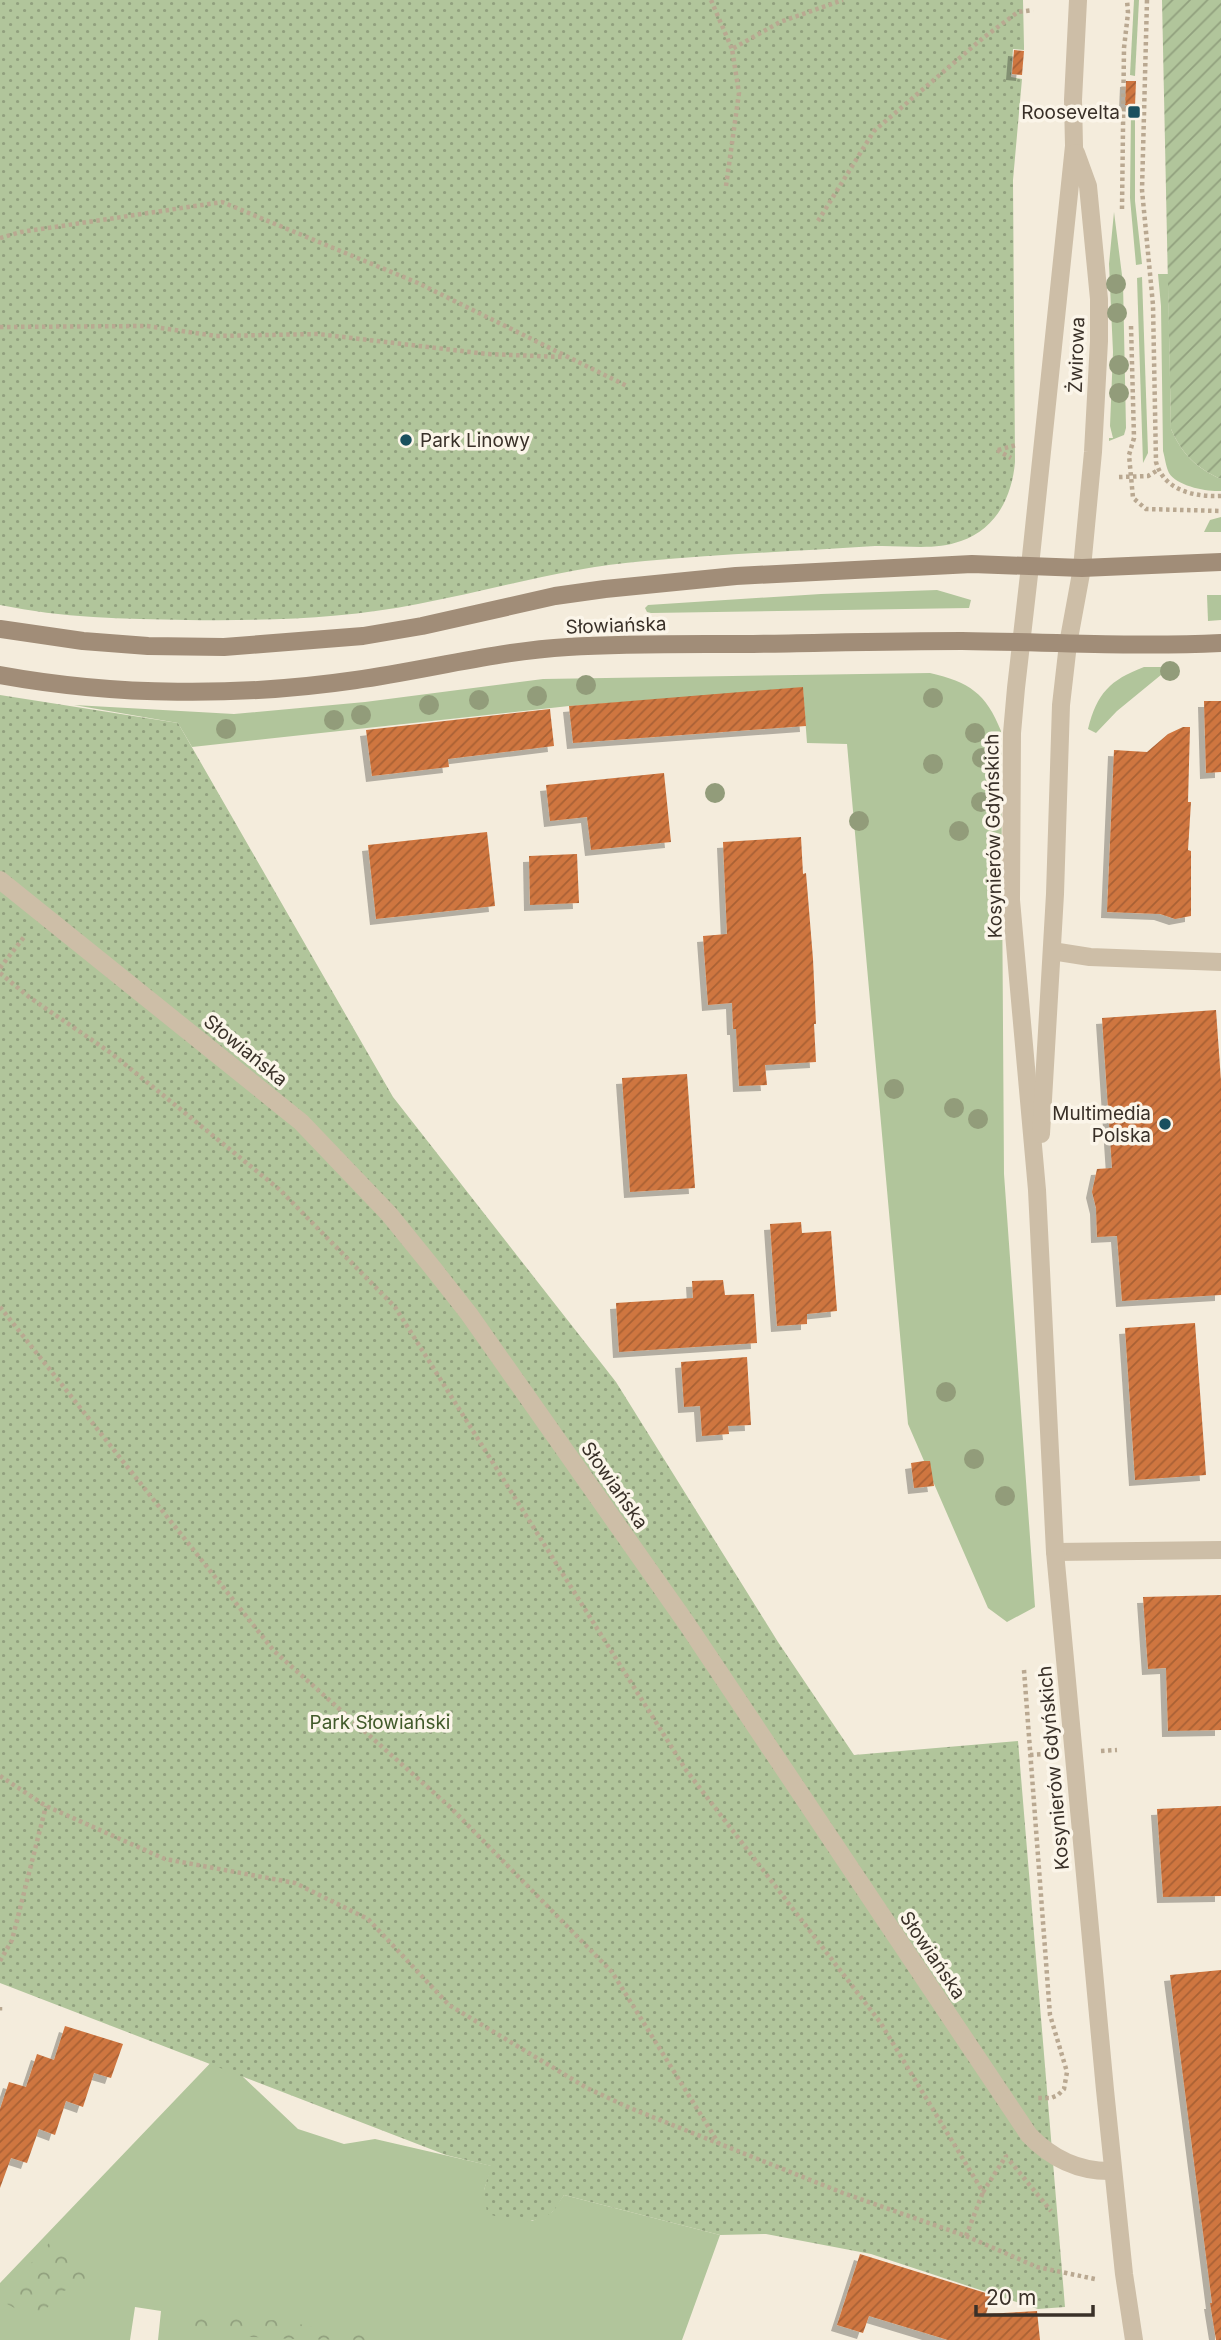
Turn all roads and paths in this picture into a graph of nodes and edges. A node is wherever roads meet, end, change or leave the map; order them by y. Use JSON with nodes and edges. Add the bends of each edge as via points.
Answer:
{"nodes":[{"id":1,"x":710,"y":0,"type":"edge"},
{"id":2,"x":843,"y":0,"type":"edge"},
{"id":3,"x":1078,"y":0,"type":"edge"},
{"id":4,"x":1127,"y":0,"type":"edge"},
{"id":5,"x":1147,"y":0,"type":"edge"},
{"id":6,"x":1033,"y":10,"type":"dead end"},
{"id":7,"x":732,"y":50,"type":"junction"},
{"id":8,"x":1074,"y":146,"type":"junction"},
{"id":9,"x":726,"y":186,"type":"dead end"},
{"id":10,"x":1122,"y":212,"type":"dead end"},
{"id":11,"x":818,"y":221,"type":"dead end"},
{"id":12,"x":0,"y":238,"type":"edge"},
{"id":13,"x":1131,"y":324,"type":"dead end"},
{"id":14,"x":0,"y":327,"type":"edge"},
{"id":15,"x":566,"y":357,"type":"junction"},
{"id":16,"x":627,"y":386,"type":"dead end"},
{"id":17,"x":1221,"y":496,"type":"edge"},
{"id":18,"x":1221,"y":512,"type":"edge"},
{"id":19,"x":1221,"y":562,"type":"edge"},
{"id":20,"x":1031,"y":566,"type":"junction"},
{"id":21,"x":1082,"y":568,"type":"junction"},
{"id":22,"x":0,"y":629,"type":"edge"},
{"id":23,"x":1021,"y":642,"type":"junction"},
{"id":24,"x":1221,"y":643,"type":"edge"},
{"id":25,"x":1069,"y":644,"type":"junction"},
{"id":26,"x":0,"y":675,"type":"edge"},
{"id":27,"x":0,"y":880,"type":"edge"},
{"id":28,"x":41,"y":914,"type":"junction"},
{"id":29,"x":1052,"y":951,"type":"junction"},
{"id":30,"x":1221,"y":962,"type":"edge"},
{"id":31,"x":0,"y":970,"type":"edge"},
{"id":32,"x":1037,"y":1190,"type":"junction"},
{"id":33,"x":0,"y":1307,"type":"edge"},
{"id":34,"x":1221,"y":1550,"type":"edge"},
{"id":35,"x":1055,"y":1552,"type":"junction"},
{"id":36,"x":1024,"y":1670,"type":"dead end"},
{"id":37,"x":0,"y":1776,"type":"edge"},
{"id":38,"x":46,"y":1806,"type":"junction"},
{"id":39,"x":0,"y":1961,"type":"edge"},
{"id":40,"x":1015,"y":2116,"type":"junction"},
{"id":41,"x":720,"y":2146,"type":"junction"},
{"id":42,"x":1006,"y":2157,"type":"junction"},
{"id":43,"x":1113,"y":2171,"type":"junction"},
{"id":44,"x":983,"y":2192,"type":"junction"},
{"id":45,"x":1051,"y":2211,"type":"dead end"},
{"id":46,"x":966,"y":2236,"type":"junction"},
{"id":47,"x":1127,"y":2287,"type":"junction"},
{"id":48,"x":1134,"y":2340,"type":"edge"}],
"edges":[{"from":1,"to":7,"type":"path"},
{"from":2,"to":7,"type":"path","via":[[780,22]]},
{"from":3,"to":8,"type":"street","name":"Żwirowa"},
{"from":4,"to":10,"type":"path"},
{"from":5,"to":17,"type":"path","via":[[1142,190],[1153,305],[1156,462],[1170,485],[1195,494]]},
{"from":6,"to":11,"type":"path","via":[[1018,12],[983,38],[874,131]]},
{"from":7,"to":9,"type":"path","via":[[739,93]]},
{"from":8,"to":20,"type":"street","name":"Żwirowa"},
{"from":8,"to":21,"type":"street","name":"Żwirowa","via":[[1087,186],[1099,299],[1093,452]]},
{"from":12,"to":15,"type":"path","via":[[222,202],[418,283]]},
{"from":13,"to":18,"type":"path","via":[[1134,438],[1129,455],[1133,498],[1146,509]]},
{"from":14,"to":15,"type":"path","via":[[147,326],[216,336],[318,334],[487,354]]},
{"from":15,"to":16,"type":"path"},
{"from":19,"to":21,"type":"main road","name":"Słowiańska"},
{"from":20,"to":21,"type":"main road","name":"Słowiańska"},
{"from":20,"to":22,"type":"main road","name":"Słowiańska","via":[[814,571],[605,589],[422,626],[304,643],[148,646]]},
{"from":20,"to":23,"type":"street","name":"Kosynierów Gdyńskich"},
{"from":21,"to":25,"type":"street","name":"Kosynierów Gdyńskich"},
{"from":23,"to":25,"type":"main road","name":"Słowiańska"},
{"from":23,"to":26,"type":"main road","name":"Słowiańska","via":[[567,647],[352,681],[244,690],[149,690]]},
{"from":23,"to":32,"type":"street","name":"Kosynierów Gdyńskich","via":[[1012,733],[1011,900]]},
{"from":24,"to":25,"type":"main road","name":"Słowiańska"},
{"from":25,"to":29,"type":"street","name":"Kosynierów Gdyńskich","via":[[1061,705]]},
{"from":27,"to":28,"type":"street","name":"Słowiańska"},
{"from":28,"to":31,"type":"path"},
{"from":28,"to":40,"type":"street","name":"Słowiańska","via":[[301,1122],[389,1214],[436,1272],[687,1624]]},
{"from":29,"to":30,"type":"street","via":[[1090,957]]},
{"from":29,"to":32,"type":"street","name":"Kosynierów Gdyńskich"},
{"from":31,"to":44,"type":"path","via":[[280,1190],[395,1307],[686,1770],[880,2022]]},
{"from":32,"to":35,"type":"street","name":"Kosynierów Gdyńskich"},
{"from":33,"to":41,"type":"path","via":[[274,1651],[450,1807],[612,1972]]},
{"from":34,"to":35,"type":"street"},
{"from":35,"to":43,"type":"street","name":"Kosynierów Gdyńskich"},
{"from":36,"to":40,"type":"path","via":[[1050,2015],[1067,2081],[1058,2095],[1034,2096]]},
{"from":37,"to":38,"type":"path"},
{"from":38,"to":39,"type":"path","via":[[12,1940]]},
{"from":38,"to":41,"type":"path","via":[[165,1859],[295,1883],[368,1919],[449,2005],[587,2088]]},
{"from":40,"to":42,"type":"path","via":[[994,2138]]},
{"from":40,"to":43,"type":"street","name":"Słowiańska","via":[[1040,2147],[1065,2162],[1083,2169]]},
{"from":41,"to":46,"type":"path"},
{"from":42,"to":44,"type":"path"},
{"from":42,"to":45,"type":"path"},
{"from":43,"to":47,"type":"street","name":"Kosynierów Gdyńskich"},
{"from":44,"to":46,"type":"path"},
{"from":46,"to":47,"type":"path","via":[[1037,2267]]},
{"from":47,"to":48,"type":"street","name":"Kosynierów Gdyńskich"}]}
